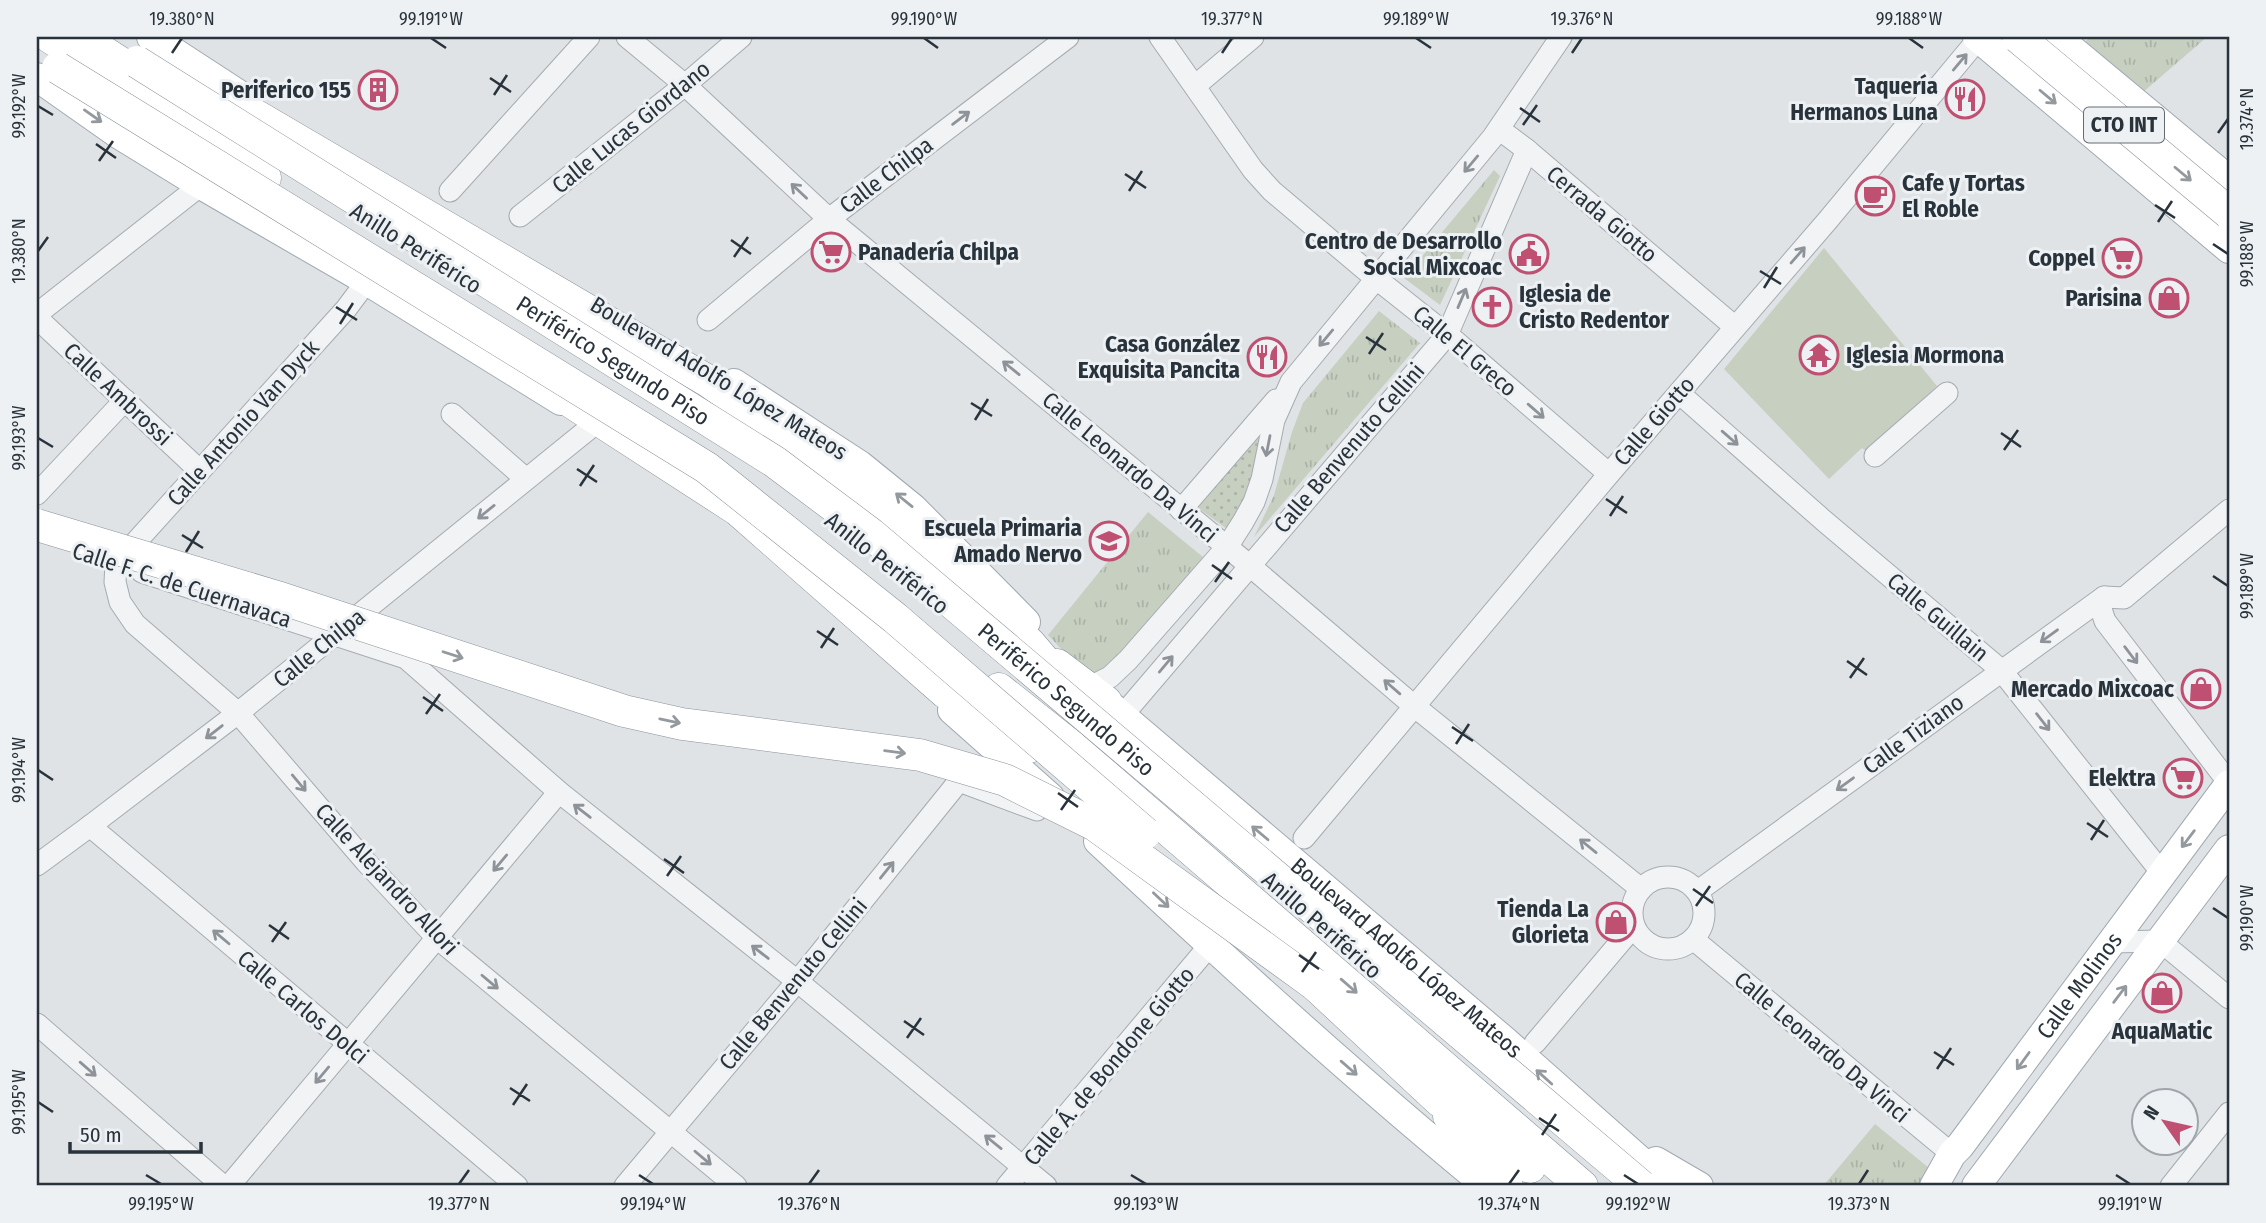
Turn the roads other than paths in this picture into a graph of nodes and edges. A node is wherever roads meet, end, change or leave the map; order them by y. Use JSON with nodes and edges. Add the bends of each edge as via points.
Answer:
{"nodes":[{"id":1,"x":50,"y":37,"type":"edge"},
{"id":2,"x":80,"y":37,"type":"edge"},
{"id":3,"x":100,"y":37,"type":"edge"},
{"id":4,"x":589,"y":37,"type":"edge"},
{"id":5,"x":626,"y":37,"type":"edge"},
{"id":6,"x":741,"y":37,"type":"edge"},
{"id":7,"x":1068,"y":37,"type":"edge"},
{"id":8,"x":1160,"y":37,"type":"edge"},
{"id":9,"x":1253,"y":37,"type":"edge"},
{"id":10,"x":1561,"y":37,"type":"edge"},
{"id":11,"x":2018,"y":37,"type":"edge"},
{"id":12,"x":2057,"y":37,"type":"edge"},
{"id":13,"x":1978,"y":38,"type":"edge"},
{"id":14,"x":144,"y":49,"type":"edge"},
{"id":15,"x":44,"y":66,"type":"edge"},
{"id":16,"x":685,"y":85,"type":"junction"},
{"id":17,"x":1195,"y":86,"type":"junction"},
{"id":18,"x":1499,"y":130,"type":"junction"},
{"id":19,"x":1527,"y":150,"type":"junction"},
{"id":20,"x":226,"y":153,"type":"junction"},
{"id":21,"x":2229,"y":180,"type":"edge"},
{"id":22,"x":201,"y":186,"type":"junction"},
{"id":23,"x":450,"y":191,"type":"dead end"},
{"id":24,"x":2229,"y":213,"type":"edge"},
{"id":25,"x":520,"y":216,"type":"dead end"},
{"id":26,"x":829,"y":219,"type":"junction"},
{"id":27,"x":2229,"y":249,"type":"edge"},
{"id":28,"x":1376,"y":278,"type":"junction"},
{"id":29,"x":367,"y":281,"type":"junction"},
{"id":30,"x":37,"y":316,"type":"edge"},
{"id":31,"x":708,"y":320,"type":"dead end"},
{"id":32,"x":1735,"y":327,"type":"junction"},
{"id":33,"x":1447,"y":335,"type":"junction"},
{"id":34,"x":1291,"y":382,"type":"junction"},
{"id":35,"x":1679,"y":393,"type":"junction"},
{"id":36,"x":1947,"y":393,"type":"dead end"},
{"id":37,"x":125,"y":400,"type":"junction"},
{"id":38,"x":452,"y":414,"type":"dead end"},
{"id":39,"x":596,"y":423,"type":"junction"},
{"id":40,"x":1875,"y":456,"type":"dead end"},
{"id":41,"x":199,"y":470,"type":"junction"},
{"id":42,"x":1609,"y":474,"type":"junction"},
{"id":43,"x":526,"y":479,"type":"junction"},
{"id":44,"x":37,"y":494,"type":"edge"},
{"id":45,"x":1181,"y":510,"type":"junction"},
{"id":46,"x":2229,"y":510,"type":"edge"},
{"id":47,"x":37,"y":525,"type":"edge"},
{"id":48,"x":37,"y":539,"type":"edge"},
{"id":49,"x":1227,"y":547,"type":"junction"},
{"id":50,"x":116,"y":564,"type":"junction"},
{"id":51,"x":1249,"y":565,"type":"junction"},
{"id":52,"x":2104,"y":597,"type":"junction"},
{"id":53,"x":336,"y":634,"type":"junction"},
{"id":54,"x":2001,"y":670,"type":"junction"},
{"id":55,"x":1414,"y":706,"type":"junction"},
{"id":56,"x":1105,"y":709,"type":"junction"},
{"id":57,"x":238,"y":713,"type":"junction"},
{"id":58,"x":2229,"y":784,"type":"edge"},
{"id":59,"x":559,"y":792,"type":"junction"},
{"id":60,"x":90,"y":826,"type":"junction"},
{"id":61,"x":1145,"y":832,"type":"junction"},
{"id":62,"x":1304,"y":838,"type":"dead end"},
{"id":63,"x":1095,"y":839,"type":"junction"},
{"id":64,"x":2229,"y":849,"type":"edge"},
{"id":65,"x":37,"y":864,"type":"edge"},
{"id":66,"x":2162,"y":873,"type":"junction"},
{"id":67,"x":1641,"y":889,"type":"junction"},
{"id":68,"x":1698,"y":891,"type":"junction"},
{"id":69,"x":1634,"y":926,"type":"junction"},
{"id":70,"x":437,"y":938,"type":"junction"},
{"id":71,"x":1693,"y":939,"type":"junction"},
{"id":72,"x":2160,"y":941,"type":"junction"},
{"id":73,"x":2112,"y":942,"type":"junction"},
{"id":74,"x":1210,"y":945,"type":"junction"},
{"id":75,"x":797,"y":981,"type":"junction"},
{"id":76,"x":1314,"y":984,"type":"junction"},
{"id":77,"x":2229,"y":998,"type":"edge"},
{"id":78,"x":37,"y":1024,"type":"edge"},
{"id":79,"x":1535,"y":1043,"type":"dead end"},
{"id":80,"x":348,"y":1044,"type":"junction"},
{"id":81,"x":1438,"y":1100,"type":"junction"},
{"id":82,"x":1578,"y":1108,"type":"junction"},
{"id":83,"x":2229,"y":1113,"type":"edge"},
{"id":84,"x":670,"y":1131,"type":"junction"},
{"id":85,"x":1952,"y":1154,"type":"junction"},
{"id":86,"x":1023,"y":1167,"type":"junction"},
{"id":87,"x":223,"y":1186,"type":"edge"},
{"id":88,"x":229,"y":1186,"type":"edge"},
{"id":89,"x":517,"y":1186,"type":"edge"},
{"id":90,"x":625,"y":1186,"type":"edge"},
{"id":91,"x":736,"y":1186,"type":"edge"},
{"id":92,"x":1007,"y":1186,"type":"edge"},
{"id":93,"x":1046,"y":1186,"type":"edge"},
{"id":94,"x":1487,"y":1186,"type":"edge"},
{"id":95,"x":1507,"y":1186,"type":"edge"},
{"id":96,"x":1555,"y":1186,"type":"edge"},
{"id":97,"x":1582,"y":1186,"type":"edge"},
{"id":98,"x":1621,"y":1186,"type":"edge"},
{"id":99,"x":1641,"y":1186,"type":"edge"},
{"id":100,"x":1669,"y":1186,"type":"edge"},
{"id":101,"x":1699,"y":1186,"type":"edge"},
{"id":102,"x":1934,"y":1186,"type":"edge"},
{"id":103,"x":1976,"y":1186,"type":"edge"},
{"id":104,"x":2171,"y":1186,"type":"edge"}],
"edges":[{"from":1,"to":20,"type":"highway","name":"Anillo Periférico"},
{"from":2,"to":56,"type":"highway","name":"Anillo Periférico","via":[[766,467]]},
{"from":3,"to":14,"type":"highway","name":"Periférico Segundo Piso"},
{"from":4,"to":23,"type":"street"},
{"from":5,"to":16,"type":"street","name":"Calle Leonardo Da Vinci"},
{"from":6,"to":16,"type":"street","name":"Calle Lucas Giordano"},
{"from":26,"to":7,"type":"street","name":"Calle Chilpa","one_way":true},
{"from":8,"to":17,"type":"street","name":"Calle El Greco"},
{"from":9,"to":17,"type":"street"},
{"from":10,"to":18,"type":"street"},
{"from":11,"to":24,"type":"highway","number":"CTO INT","one_way":true,"bridge":true},
{"from":12,"to":21,"type":"main road","number":"CTO INT"},
{"from":13,"to":27,"type":"main road","number":"CTO INT","one_way":true},
{"from":32,"to":13,"type":"street","name":"Calle Giotto","one_way":true},
{"from":14,"to":56,"type":"highway","bridge":true,"via":[[708,381],[853,484],[1031,645],[1057,674]]},
{"from":56,"to":14,"type":"main road","name":"Boulevard Adolfo López Mateos","one_way":true,"via":[[913,508],[860,465],[698,360],[487,243],[212,78]]},
{"from":14,"to":99,"type":"highway","name":"Periférico Segundo Piso","bridge":true,"via":[[775,462],[871,534]]},
{"from":15,"to":22,"type":"main road","one_way":true,"via":[[117,134]]},
{"from":15,"to":61,"type":"highway","name":"Periférico Segundo Piso","bridge":true,"via":[[707,468],[895,618]]},
{"from":16,"to":25,"type":"street","name":"Calle Lucas Giordano"},
{"from":26,"to":16,"type":"street","name":"Calle Leonardo Da Vinci","one_way":true},
{"from":17,"to":28,"type":"street","name":"Calle El Greco","via":[[1272,191]]},
{"from":18,"to":19,"type":"street","name":"Cerrada Giotto"},
{"from":18,"to":28,"type":"street","one_way":true},
{"from":19,"to":32,"type":"street","name":"Cerrada Giotto"},
{"from":33,"to":19,"type":"street","name":"Calle Benvenuto Cellini","one_way":true},
{"from":20,"to":61,"type":"highway","bridge":true,"via":[[282,217],[738,510],[945,692]]},
{"from":20,"to":97,"type":"highway","name":"Anillo Periférico","one_way":true,"via":[[754,491],[1071,746]]},
{"from":22,"to":29,"type":"main road"},
{"from":22,"to":30,"type":"street"},
{"from":26,"to":31,"type":"street","name":"Calle Chilpa"},
{"from":45,"to":26,"type":"street","name":"Calle Leonardo Da Vinci","one_way":true},
{"from":28,"to":33,"type":"street","name":"Calle El Greco"},
{"from":28,"to":34,"type":"street","one_way":true},
{"from":29,"to":39,"type":"main road"},
{"from":29,"to":41,"type":"street","name":"Calle Antonio Van Dyck"},
{"from":30,"to":37,"type":"street","name":"Calle Ambrossi"},
{"from":32,"to":35,"type":"street","name":"Calle Giotto"},
{"from":33,"to":42,"type":"street","name":"Calle El Greco","one_way":true},
{"from":33,"to":51,"type":"street","name":"Calle Benvenuto Cellini"},
{"from":34,"to":45,"type":"street"},
{"from":34,"to":49,"type":"street","one_way":true,"via":[[1274,419],[1254,502]]},
{"from":35,"to":42,"type":"street","name":"Calle Giotto"},
{"from":35,"to":54,"type":"street","name":"Calle Guillain","one_way":true},
{"from":36,"to":40,"type":"street"},
{"from":37,"to":41,"type":"street","name":"Calle Ambrossi"},
{"from":37,"to":44,"type":"street"},
{"from":38,"to":43,"type":"street"},
{"from":39,"to":43,"type":"street","name":"Calle Chilpa"},
{"from":39,"to":63,"type":"main road","via":[[732,522],[994,746]]},
{"from":41,"to":50,"type":"street","name":"Calle Antonio Van Dyck"},
{"from":42,"to":55,"type":"street","name":"Calle Giotto"},
{"from":43,"to":53,"type":"street","name":"Calle Chilpa","one_way":true},
{"from":45,"to":49,"type":"street","name":"Calle Leonardo Da Vinci"},
{"from":46,"to":52,"type":"street","name":"Calle Tiziano","via":[[2124,598]]},
{"from":47,"to":76,"type":"highway","one_way":true,"bridge":true,"via":[[277,597],[624,711],[920,755],[1005,780],[1095,825]]},
{"from":48,"to":50,"type":"street","name":"Calle F. C. de Cuernavaca"},
{"from":49,"to":51,"type":"street","name":"Calle Leonardo Da Vinci"},
{"from":49,"to":56,"type":"street","via":[[1110,677]]},
{"from":50,"to":53,"type":"street","name":"Calle F. C. de Cuernavaca"},
{"from":50,"to":57,"type":"street","name":"Calle Alejandro Allori","via":[[120,602],[135,624]]},
{"from":55,"to":51,"type":"street","name":"Calle Leonardo Da Vinci","one_way":true},
{"from":56,"to":51,"type":"street","name":"Calle Benvenuto Cellini","one_way":true},
{"from":52,"to":54,"type":"street","name":"Calle Tiziano","one_way":true},
{"from":52,"to":58,"type":"street","one_way":true,"via":[[2105,621]]},
{"from":53,"to":57,"type":"street","name":"Calle Chilpa"},
{"from":53,"to":59,"type":"street","name":"Calle F. C. de Cuernavaca","via":[[406,658]]},
{"from":54,"to":66,"type":"street","name":"Calle Guillain","one_way":true},
{"from":54,"to":68,"type":"street","name":"Calle Tiziano","one_way":true},
{"from":55,"to":62,"type":"street","name":"Calle Giotto"},
{"from":67,"to":55,"type":"street","name":"Calle Leonardo Da Vinci","one_way":true},
{"from":82,"to":56,"type":"main road","name":"Boulevard Adolfo López Mateos","one_way":true,"via":[[1505,1041]]},
{"from":56,"to":98,"type":"highway","name":"Anillo Periférico"},
{"from":57,"to":60,"type":"street","name":"Calle Chilpa","one_way":true},
{"from":57,"to":70,"type":"street","name":"Calle Alejandro Allori","one_way":true},
{"from":58,"to":66,"type":"main road","name":"Calle Molinos","one_way":true},
{"from":59,"to":70,"type":"street","one_way":true},
{"from":75,"to":59,"type":"street","one_way":true},
{"from":60,"to":65,"type":"street","name":"Calle Chilpa"},
{"from":80,"to":60,"type":"street","name":"Calle Carlos Dolci","one_way":true},
{"from":61,"to":76,"type":"highway","name":"Periférico Segundo Piso","bridge":true},
{"from":63,"to":74,"type":"main road","one_way":true},
{"from":75,"to":63,"type":"street","name":"Calle Benvenuto Cellini","one_way":true,"via":[[956,776]]},
{"from":64,"to":72,"type":"main road","name":"Calle Molinos"},
{"from":66,"to":73,"type":"main road","name":"Calle Molinos"},
{"from":67,"to":68,"type":"street","via":[[1668,876],[1682,879]]},
{"from":67,"to":69,"type":"street","via":[[1632,906]]},
{"from":68,"to":71,"type":"street","via":[[1704,913],[1702,927]]},
{"from":69,"to":71,"type":"street","via":[[1642,939],[1667,950]]},
{"from":69,"to":79,"type":"street"},
{"from":70,"to":80,"type":"street"},
{"from":70,"to":84,"type":"street","name":"Calle Alejandro Allori","one_way":true},
{"from":71,"to":85,"type":"street","name":"Calle Leonardo Da Vinci"},
{"from":72,"to":73,"type":"street"},
{"from":72,"to":77,"type":"street"},
{"from":103,"to":72,"type":"main road","name":"Calle Molinos","one_way":true},
{"from":73,"to":85,"type":"main road","name":"Calle Molinos","one_way":true},
{"from":74,"to":86,"type":"street","name":"Calle Á. de Bondone Giotto"},
{"from":74,"to":94,"type":"main road","one_way":true},
{"from":75,"to":84,"type":"street","name":"Calle Benvenuto Cellini"},
{"from":86,"to":75,"type":"street","one_way":true},
{"from":76,"to":81,"type":"highway","name":"Periférico Segundo Piso"},
{"from":78,"to":87,"type":"street","one_way":true},
{"from":80,"to":88,"type":"street","one_way":true},
{"from":80,"to":89,"type":"street","name":"Calle Carlos Dolci"},
{"from":81,"to":95,"type":"highway","via":[[1479,1163]]},
{"from":81,"to":96,"type":"highway","name":"Periférico Segundo Piso"},
{"from":82,"to":100,"type":"main road","name":"Boulevard Adolfo López Mateos"},
{"from":82,"to":101,"type":"main road"},
{"from":83,"to":104,"type":"street"},
{"from":84,"to":90,"type":"street","name":"Calle Benvenuto Cellini"},
{"from":84,"to":91,"type":"street","name":"Calle Alejandro Allori","one_way":true},
{"from":85,"to":102,"type":"main road","name":"Calle Molinos"},
{"from":86,"to":92,"type":"street","name":"Calle Á. de Bondone Giotto"},
{"from":86,"to":93,"type":"street"}]}
